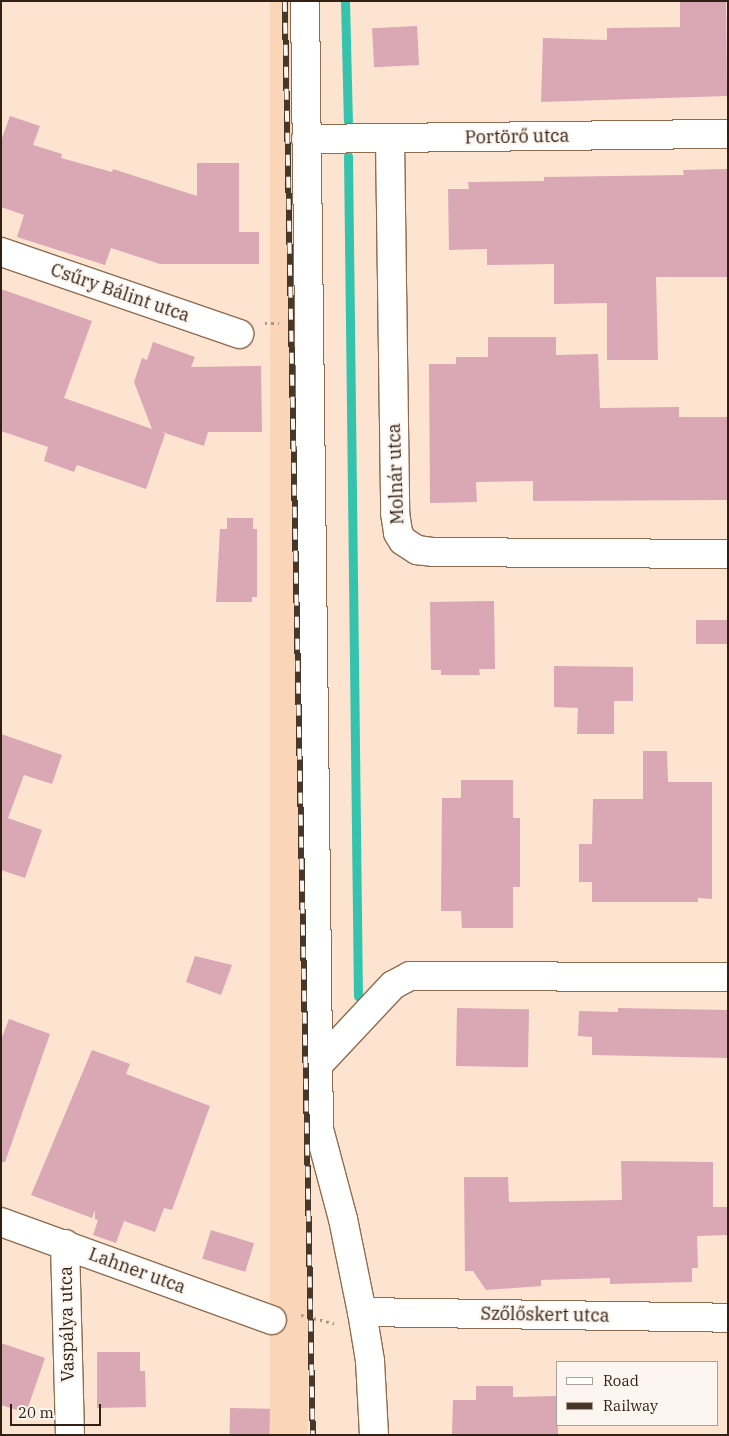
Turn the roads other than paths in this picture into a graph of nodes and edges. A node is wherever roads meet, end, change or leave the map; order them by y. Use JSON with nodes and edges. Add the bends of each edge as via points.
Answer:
{"nodes":[{"id":1,"x":305,"y":1,"type":"edge"},
{"id":2,"x":728,"y":134,"type":"edge"},
{"id":3,"x":306,"y":139,"type":"junction"},
{"id":4,"x":390,"y":139,"type":"junction"},
{"id":5,"x":1,"y":252,"type":"edge"},
{"id":6,"x":239,"y":334,"type":"dead end"},
{"id":7,"x":728,"y":554,"type":"edge"},
{"id":8,"x":728,"y":977,"type":"edge"},
{"id":9,"x":319,"y":1064,"type":"junction"},
{"id":10,"x":1,"y":1222,"type":"edge"},
{"id":11,"x":65,"y":1244,"type":"junction"},
{"id":12,"x":284,"y":1317,"type":"road end"},
{"id":13,"x":362,"y":1317,"type":"junction"},
{"id":14,"x":728,"y":1318,"type":"edge"},
{"id":15,"x":70,"y":1435,"type":"edge"},
{"id":16,"x":374,"y":1435,"type":"edge"}],
"edges":[{"from":1,"to":3,"type":"street"},
{"from":2,"to":4,"type":"street","name":"Portörő utca"},
{"from":3,"to":4,"type":"street","name":"Portörő utca"},
{"from":3,"to":9,"type":"street"},
{"from":4,"to":7,"type":"street","name":"Molnár utca","via":[[395,513],[398,533],[403,541],[425,551]]},
{"from":5,"to":6,"type":"street","name":"Csűry Bálint utca"},
{"from":8,"to":9,"type":"street","via":[[410,976],[393,984]]},
{"from":9,"to":13,"type":"street","via":[[322,1148],[343,1219]]},
{"from":10,"to":11,"type":"street","name":"Lahner utca"},
{"from":11,"to":12,"type":"street","name":"Lahner utca"},
{"from":11,"to":15,"type":"street","name":"Vaspálya utca"},
{"from":13,"to":14,"type":"street","name":"Szőlőskert utca"},
{"from":13,"to":16,"type":"street","via":[[371,1370]]}]}
